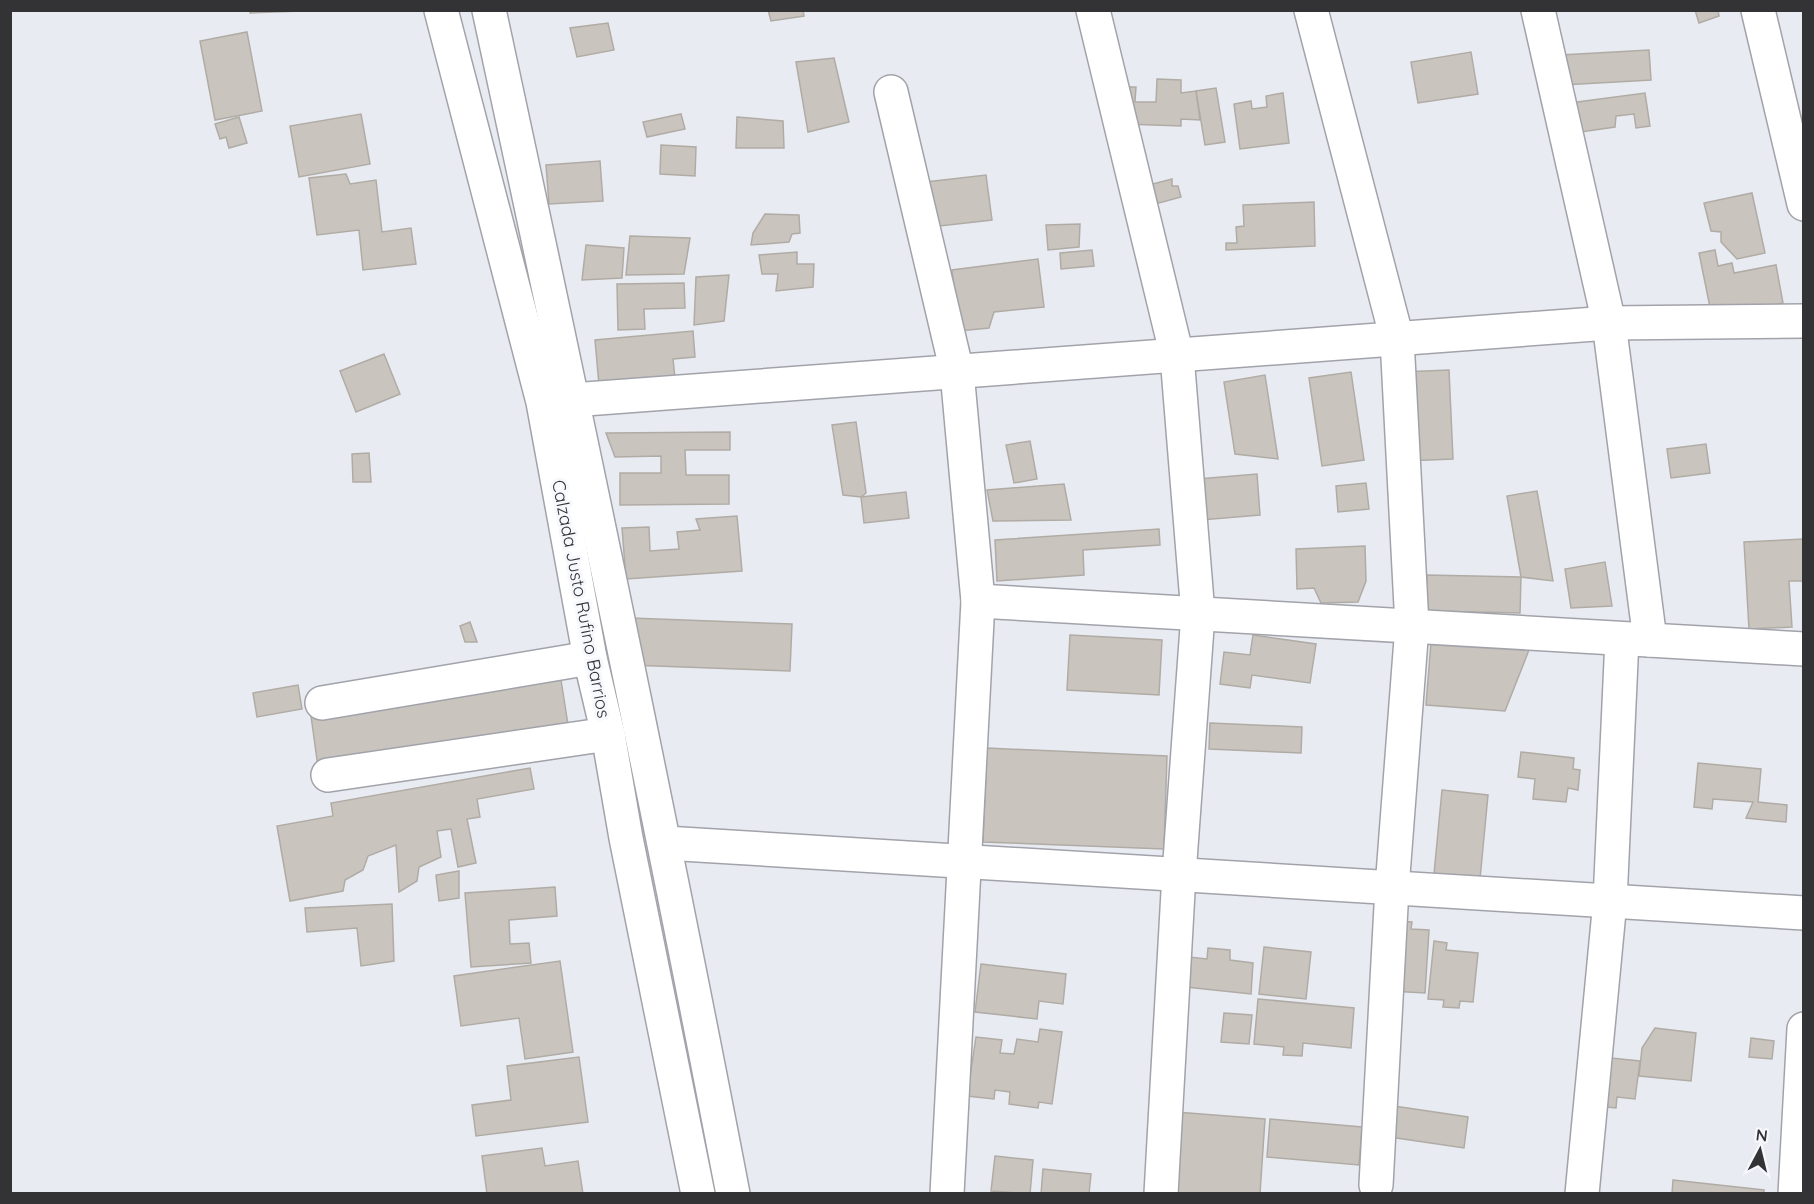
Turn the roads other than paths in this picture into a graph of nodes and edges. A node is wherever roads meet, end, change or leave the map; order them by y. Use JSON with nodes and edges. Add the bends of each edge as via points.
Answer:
{"nodes":[{"id":1,"x":441,"y":10,"type":"edge"},
{"id":2,"x":489,"y":10,"type":"edge"},
{"id":3,"x":1093,"y":10,"type":"edge"},
{"id":4,"x":1311,"y":10,"type":"edge"},
{"id":5,"x":1538,"y":10,"type":"edge"},
{"id":6,"x":1758,"y":10,"type":"edge"},
{"id":7,"x":891,"y":92,"type":"dead end"},
{"id":8,"x":1803,"y":204,"type":"edge"},
{"id":9,"x":1803,"y":321,"type":"edge"},
{"id":10,"x":1609,"y":323,"type":"junction"},
{"id":11,"x":1397,"y":339,"type":"junction"},
{"id":12,"x":1177,"y":356,"type":"junction"},
{"id":13,"x":957,"y":372,"type":"junction"},
{"id":14,"x":558,"y":401,"type":"junction"},
{"id":15,"x":978,"y":601,"type":"junction"},
{"id":16,"x":1198,"y":614,"type":"junction"},
{"id":17,"x":1412,"y":626,"type":"junction"},
{"id":18,"x":1636,"y":639,"type":"junction"},
{"id":19,"x":1803,"y":649,"type":"edge"},
{"id":20,"x":590,"y":658,"type":"junction"},
{"id":21,"x":322,"y":703,"type":"dead end"},
{"id":22,"x":608,"y":734,"type":"junction"},
{"id":23,"x":328,"y":776,"type":"dead end"},
{"id":24,"x":665,"y":843,"type":"junction"},
{"id":25,"x":966,"y":862,"type":"junction"},
{"id":26,"x":1179,"y":874,"type":"junction"},
{"id":27,"x":1392,"y":888,"type":"junction"},
{"id":28,"x":1610,"y":901,"type":"junction"},
{"id":29,"x":1803,"y":913,"type":"edge"},
{"id":30,"x":1803,"y":1029,"type":"edge"},
{"id":31,"x":1376,"y":1185,"type":"dead end"},
{"id":32,"x":698,"y":1194,"type":"edge"},
{"id":33,"x":733,"y":1194,"type":"edge"},
{"id":34,"x":947,"y":1194,"type":"edge"},
{"id":35,"x":1161,"y":1194,"type":"edge"},
{"id":36,"x":1582,"y":1194,"type":"edge"},
{"id":37,"x":1795,"y":1194,"type":"edge"}],
"edges":[{"from":1,"to":14,"type":"street","name":"Calzada Justo Rufino Barrios"},
{"from":2,"to":14,"type":"street","name":"Calzada Justo Rufino Barrios"},
{"from":3,"to":12,"type":"street"},
{"from":4,"to":11,"type":"street"},
{"from":5,"to":10,"type":"street"},
{"from":6,"to":8,"type":"street"},
{"from":7,"to":13,"type":"street"},
{"from":9,"to":10,"type":"street"},
{"from":10,"to":11,"type":"street"},
{"from":10,"to":18,"type":"street"},
{"from":11,"to":12,"type":"street"},
{"from":11,"to":17,"type":"street"},
{"from":12,"to":13,"type":"street"},
{"from":12,"to":16,"type":"street"},
{"from":13,"to":14,"type":"street"},
{"from":13,"to":15,"type":"street"},
{"from":14,"to":20,"type":"street","name":"Calzada Justo Rufino Barrios"},
{"from":14,"to":24,"type":"street","name":"Calzada Justo Rufino Barrios"},
{"from":15,"to":16,"type":"street"},
{"from":15,"to":25,"type":"street"},
{"from":16,"to":17,"type":"street"},
{"from":16,"to":26,"type":"street"},
{"from":17,"to":18,"type":"street"},
{"from":17,"to":27,"type":"street"},
{"from":18,"to":19,"type":"street"},
{"from":18,"to":28,"type":"street"},
{"from":20,"to":21,"type":"street"},
{"from":20,"to":22,"type":"street","name":"Calzada Justo Rufino Barrios"},
{"from":22,"to":23,"type":"street"},
{"from":22,"to":32,"type":"street","name":"Calzada Justo Rufino Barrios"},
{"from":24,"to":25,"type":"street"},
{"from":24,"to":33,"type":"street","name":"Calzada Justo Rufino Barrios"},
{"from":25,"to":26,"type":"street"},
{"from":25,"to":34,"type":"street"},
{"from":26,"to":27,"type":"street"},
{"from":26,"to":35,"type":"street"},
{"from":27,"to":28,"type":"street"},
{"from":27,"to":31,"type":"street"},
{"from":28,"to":29,"type":"street"},
{"from":28,"to":36,"type":"street"},
{"from":30,"to":37,"type":"street"}]}
